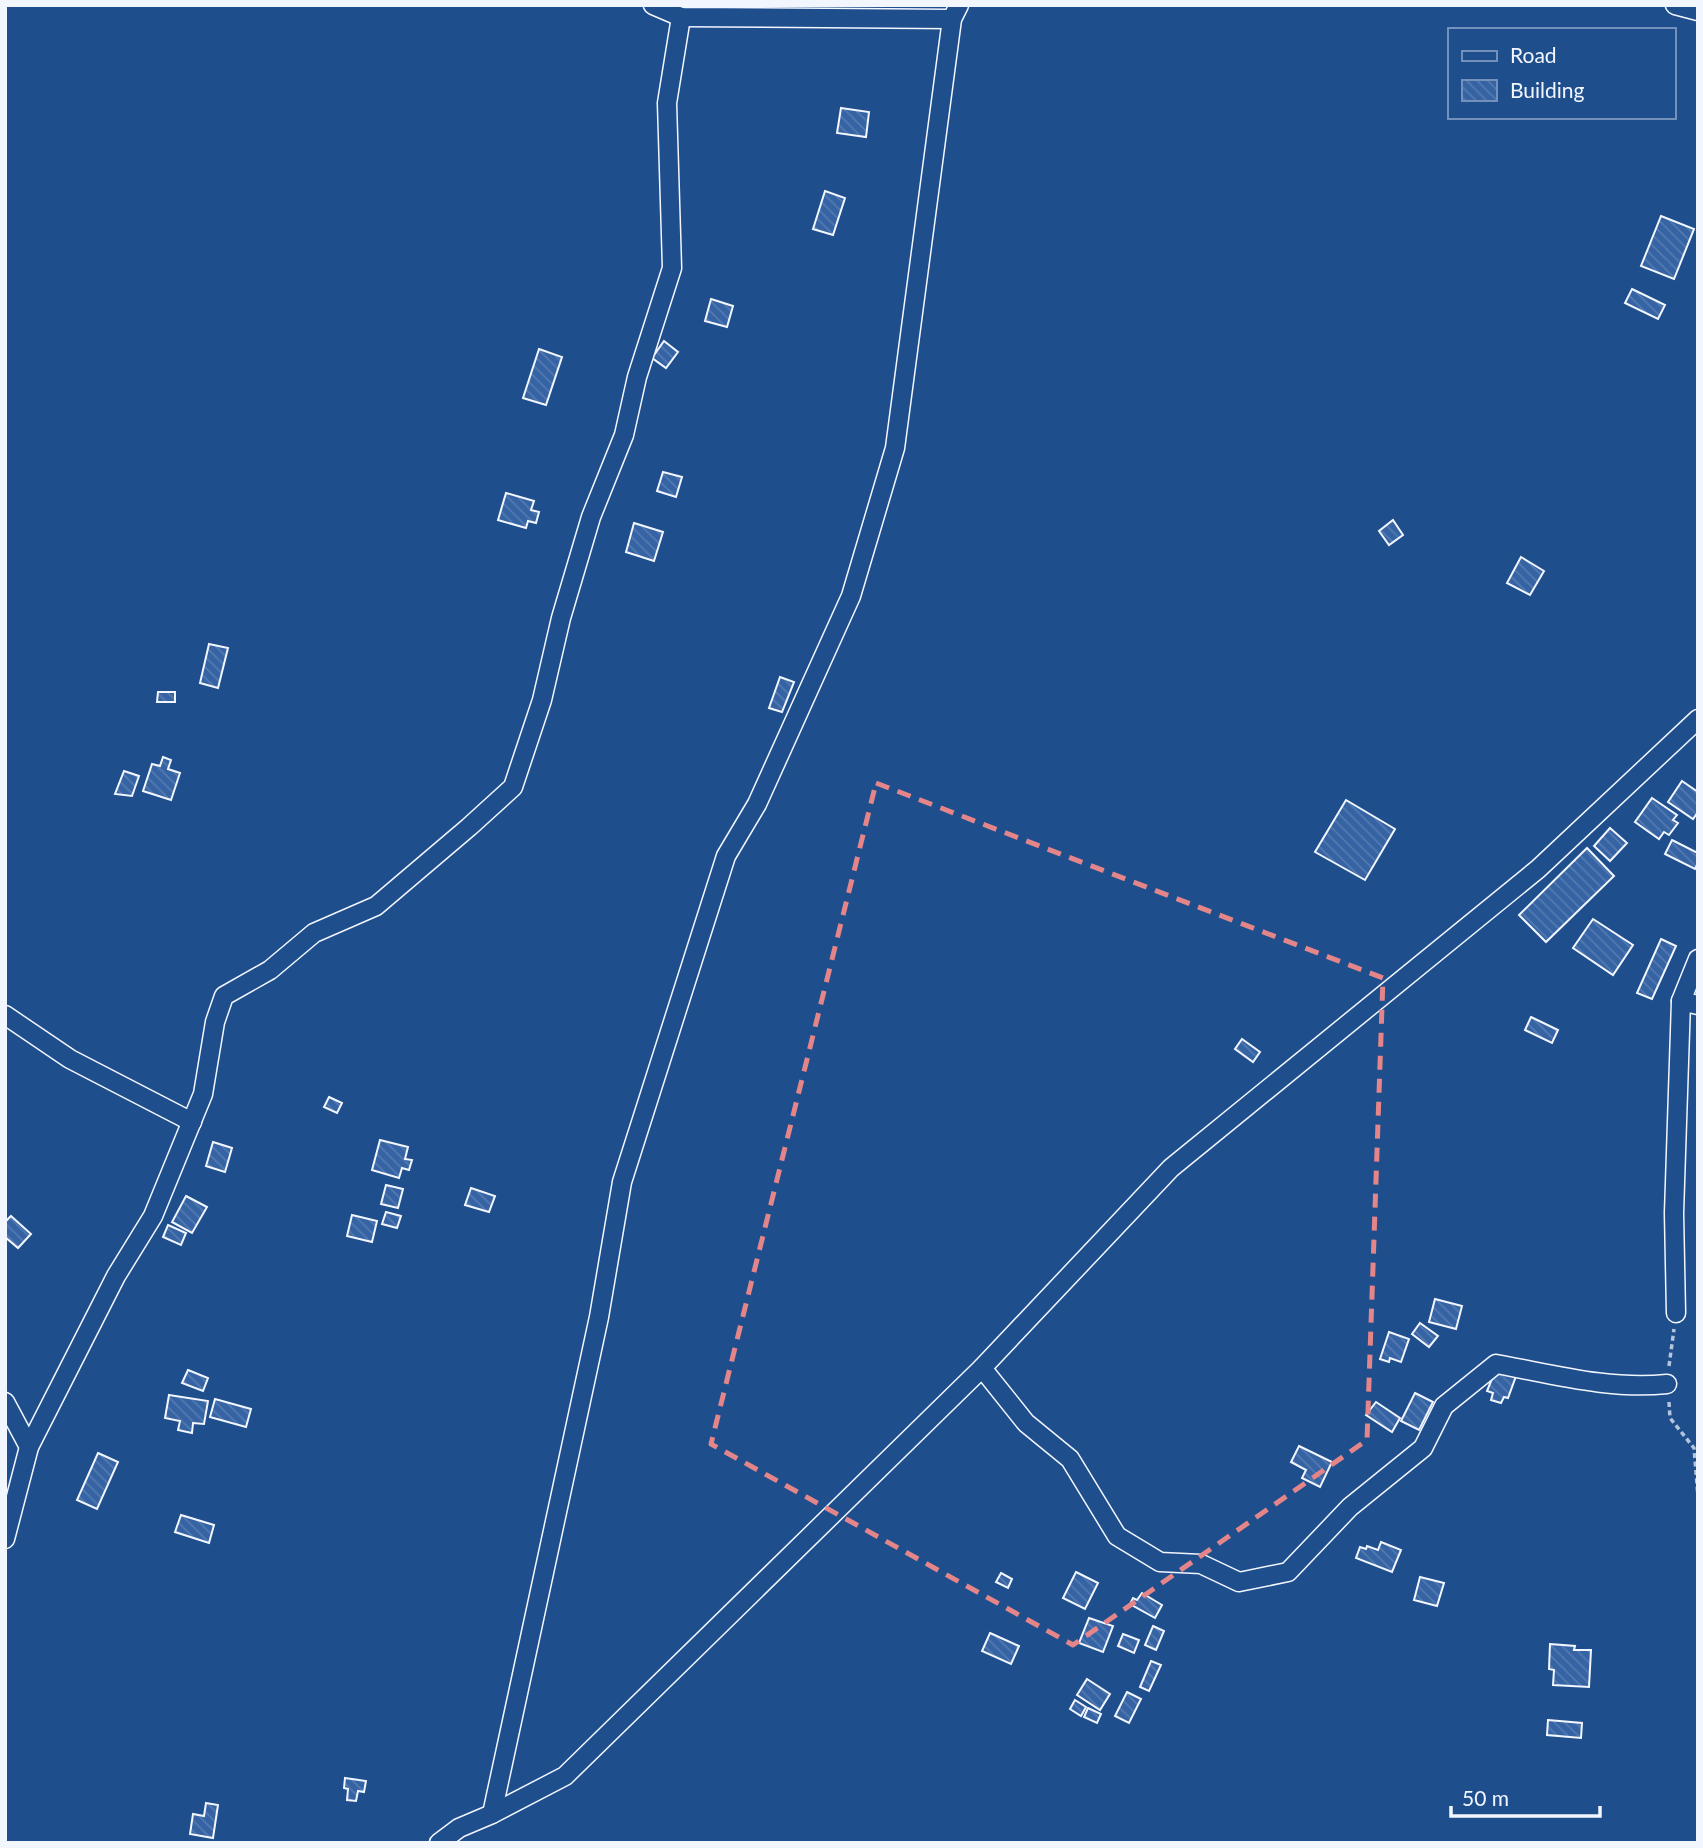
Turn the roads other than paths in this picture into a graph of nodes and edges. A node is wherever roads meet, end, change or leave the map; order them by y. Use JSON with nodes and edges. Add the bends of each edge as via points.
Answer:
{"nodes":[{"id":1,"x":653,"y":5,"type":"edge"},
{"id":2,"x":1675,"y":5,"type":"edge"},
{"id":3,"x":1698,"y":10,"type":"edge"},
{"id":4,"x":956,"y":12,"type":"edge"},
{"id":5,"x":681,"y":17,"type":"junction"},
{"id":6,"x":1698,"y":719,"type":"edge"},
{"id":7,"x":1698,"y":959,"type":"edge"},
{"id":8,"x":1689,"y":1003,"type":"edge"},
{"id":9,"x":5,"y":1015,"type":"edge"},
{"id":10,"x":192,"y":1122,"type":"junction"},
{"id":11,"x":1676,"y":1313,"type":"road end"},
{"id":12,"x":982,"y":1368,"type":"junction"},
{"id":13,"x":1667,"y":1384,"type":"road end"},
{"id":14,"x":5,"y":1402,"type":"edge"},
{"id":15,"x":29,"y":1447,"type":"junction"},
{"id":16,"x":5,"y":1539,"type":"edge"},
{"id":17,"x":492,"y":1814,"type":"junction"},
{"id":18,"x":439,"y":1843,"type":"edge"}],
"edges":[{"from":1,"to":5,"type":"street"},
{"from":2,"to":3,"type":"street"},
{"from":4,"to":5,"type":"street"},
{"from":4,"to":17,"type":"street","via":[[895,448],[851,596],[757,804],[726,856],[622,1182],[598,1317]]},
{"from":5,"to":10,"type":"street","via":[[667,103],[671,268],[624,435],[590,517],[542,699],[513,787],[376,906],[314,933],[270,970],[224,996],[203,1094]]},
{"from":6,"to":12,"type":"street","via":[[1538,869],[1171,1168]]},
{"from":7,"to":8,"type":"street"},
{"from":8,"to":11,"type":"street","via":[[1674,1213]]},
{"from":9,"to":10,"type":"street","via":[[70,1059]]},
{"from":10,"to":15,"type":"street","via":[[153,1216],[116,1276]]},
{"from":12,"to":13,"type":"street","via":[[1026,1423],[1070,1460],[1117,1536],[1160,1562],[1201,1564],[1239,1582],[1288,1572],[1350,1507],[1423,1448],[1444,1406],[1496,1364],[1588,1382]]},
{"from":12,"to":17,"type":"street","via":[[565,1776]]},
{"from":14,"to":15,"type":"street"},
{"from":15,"to":16,"type":"street"},
{"from":17,"to":18,"type":"street","via":[[459,1828]]}]}
